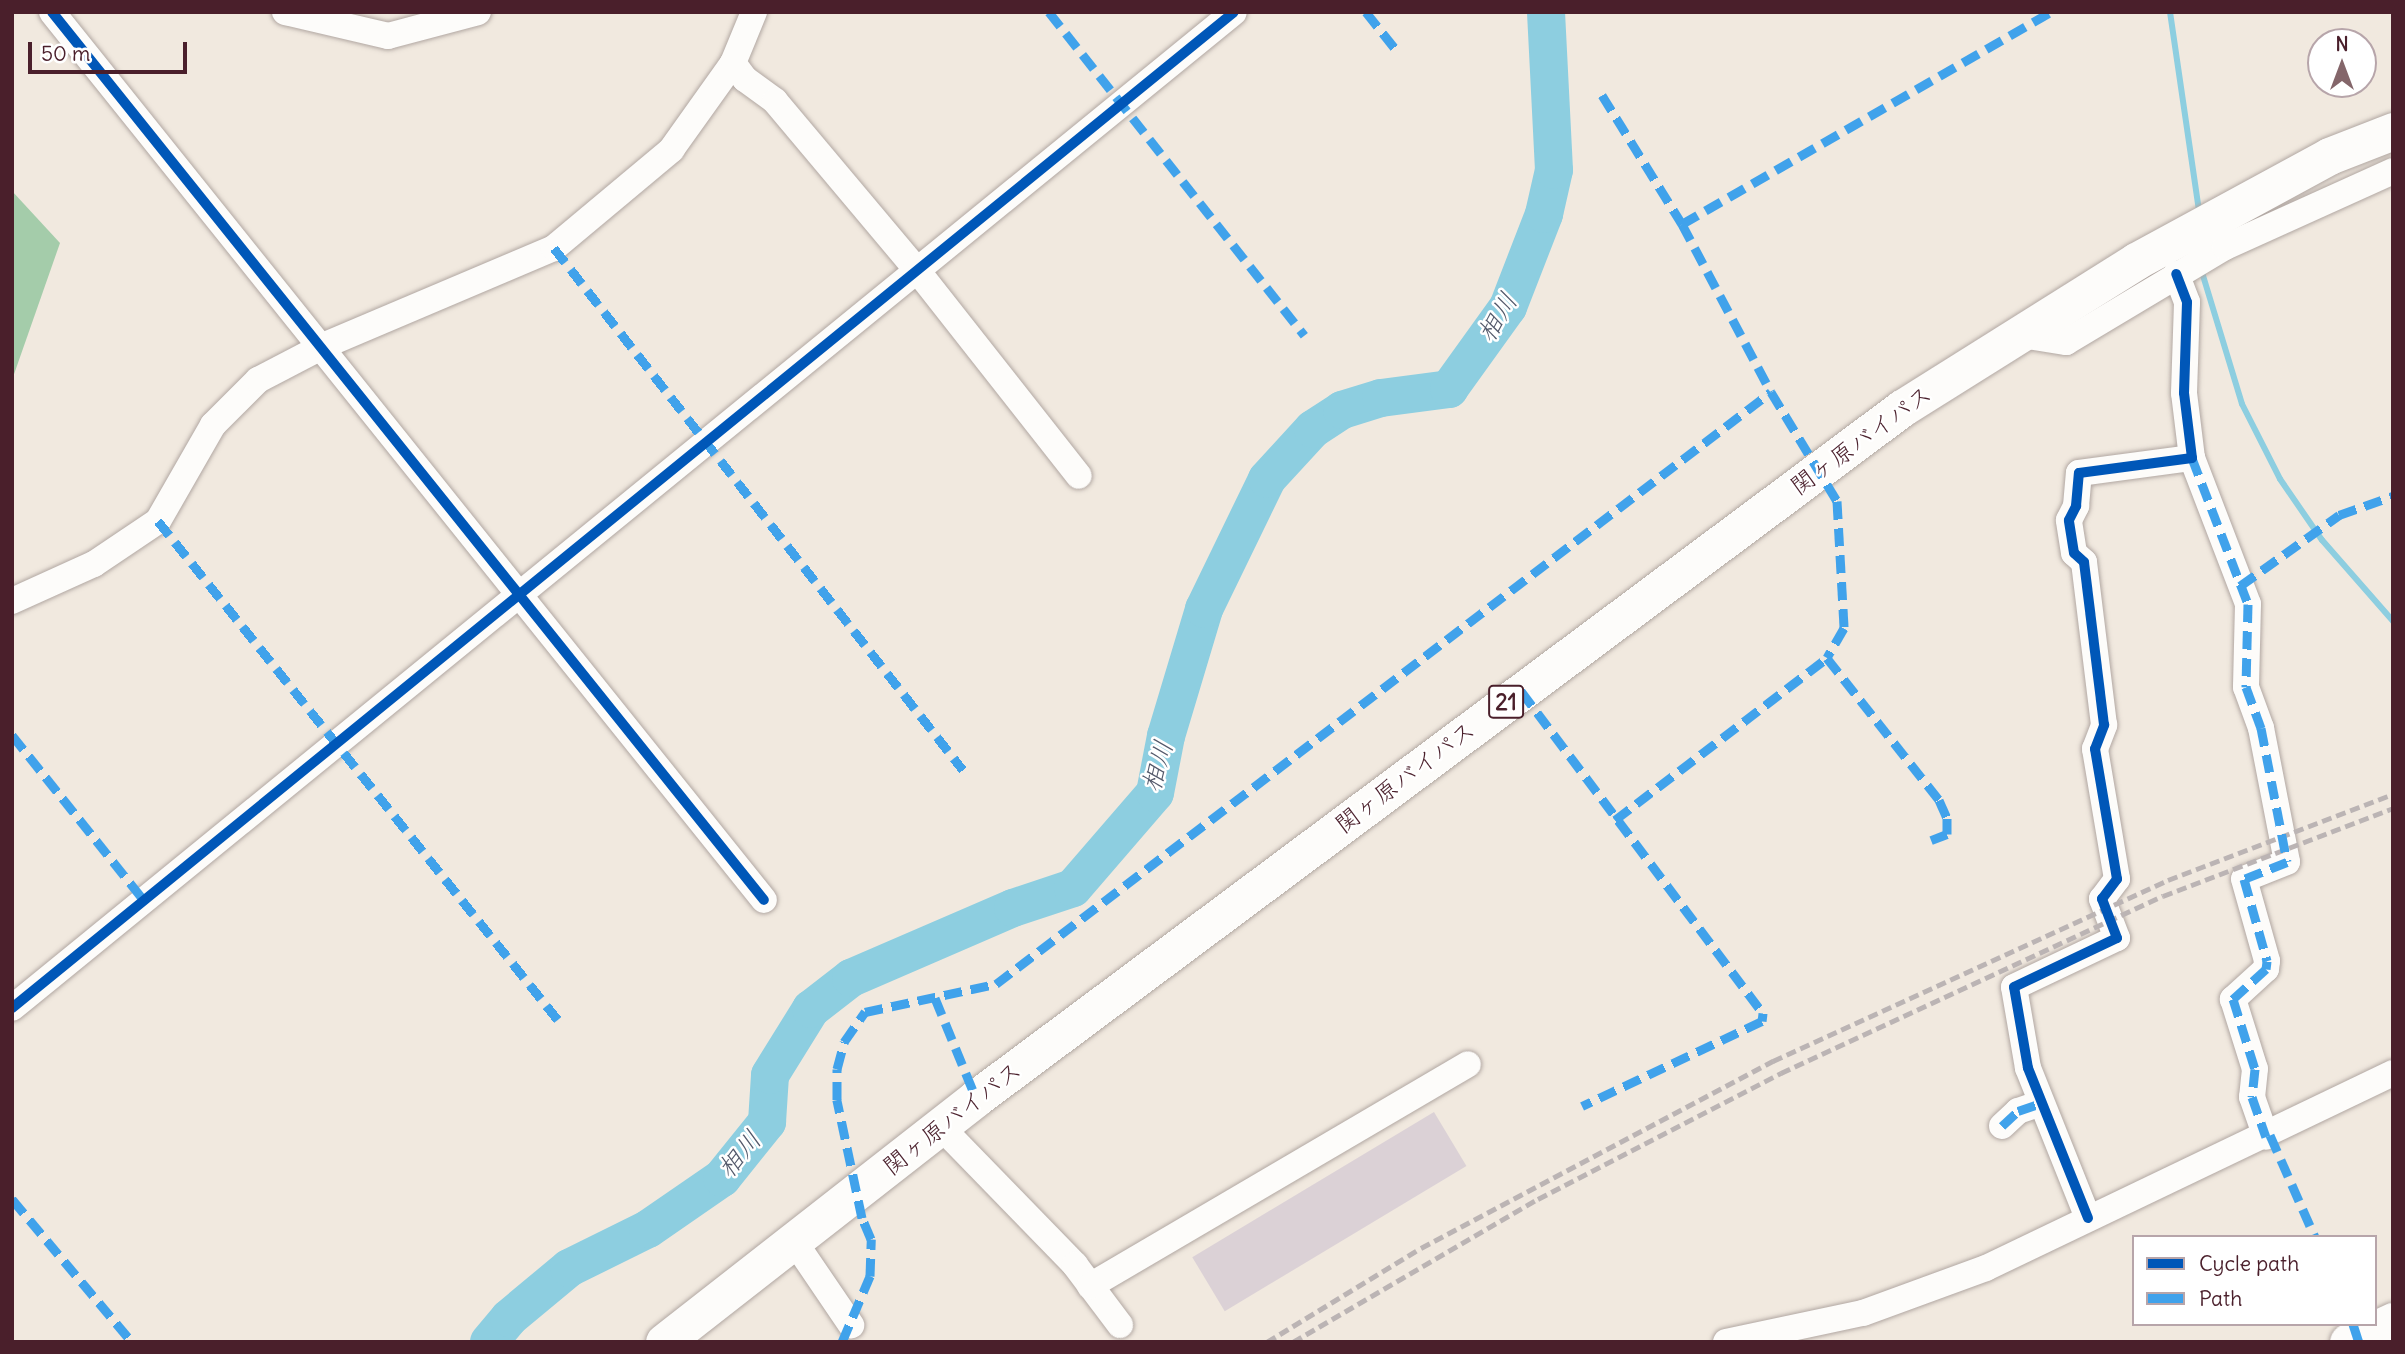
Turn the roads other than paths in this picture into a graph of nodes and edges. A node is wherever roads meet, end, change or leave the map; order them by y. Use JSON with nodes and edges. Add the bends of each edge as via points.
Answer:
{"nodes":[{"id":1,"x":52,"y":12,"type":"edge"},
{"id":2,"x":285,"y":12,"type":"edge"},
{"id":3,"x":478,"y":12,"type":"edge"},
{"id":4,"x":754,"y":12,"type":"edge"},
{"id":5,"x":1234,"y":12,"type":"edge"},
{"id":6,"x":733,"y":62,"type":"junction"},
{"id":7,"x":2393,"y":103,"type":"edge"},
{"id":8,"x":2393,"y":131,"type":"edge"},
{"id":9,"x":2314,"y":164,"type":"junction"},
{"id":10,"x":2393,"y":171,"type":"edge"},
{"id":11,"x":916,"y":269,"type":"junction"},
{"id":12,"x":2176,"y":274,"type":"junction"},
{"id":13,"x":2015,"y":334,"type":"junction"},
{"id":14,"x":323,"y":346,"type":"junction"},
{"id":15,"x":2192,"y":458,"type":"junction"},
{"id":16,"x":1079,"y":476,"type":"dead end"},
{"id":17,"x":519,"y":596,"type":"junction"},
{"id":18,"x":12,"y":601,"type":"edge"},
{"id":19,"x":764,"y":900,"type":"dead end"},
{"id":20,"x":12,"y":1007,"type":"edge"},
{"id":21,"x":1468,"y":1065,"type":"dead end"},
{"id":22,"x":2393,"y":1073,"type":"edge"},
{"id":23,"x":2041,"y":1103,"type":"junction"},
{"id":24,"x":940,"y":1126,"type":"junction"},
{"id":25,"x":2002,"y":1126,"type":"dead end"},
{"id":26,"x":2266,"y":1137,"type":"junction"},
{"id":27,"x":2088,"y":1219,"type":"junction"},
{"id":28,"x":794,"y":1241,"type":"junction"},
{"id":29,"x":1090,"y":1286,"type":"junction"},
{"id":30,"x":2393,"y":1321,"type":"edge"},
{"id":31,"x":851,"y":1325,"type":"dead end"},
{"id":32,"x":1120,"y":1325,"type":"dead end"},
{"id":33,"x":664,"y":1342,"type":"edge"},
{"id":34,"x":1726,"y":1342,"type":"edge"},
{"id":35,"x":2348,"y":1342,"type":"edge"}],
"edges":[{"from":1,"to":14,"type":"street"},
{"from":2,"to":3,"type":"street","via":[[388,36]]},
{"from":4,"to":6,"type":"street"},
{"from":5,"to":11,"type":"street"},
{"from":6,"to":11,"type":"street","via":[[745,79],[775,101]]},
{"from":6,"to":14,"type":"street","via":[[671,150],[554,247]]},
{"from":7,"to":9,"type":"highway"},
{"from":8,"to":9,"type":"highway","name":"関ヶ原バイパス","number":"21"},
{"from":9,"to":13,"type":"highway","name":"関ヶ原バイパス","number":"21","via":[[2136,261]]},
{"from":10,"to":12,"type":"street"},
{"from":11,"to":16,"type":"street"},
{"from":11,"to":17,"type":"street"},
{"from":12,"to":13,"type":"street","via":[[2066,342]]},
{"from":12,"to":15,"type":"street","via":[[2187,302],[2184,393]]},
{"from":13,"to":24,"type":"highway","name":"関ヶ原バイパス","number":"21","via":[[1819,469]]},
{"from":14,"to":17,"type":"street"},
{"from":14,"to":18,"type":"street","via":[[258,380],[213,425],[158,521],[94,564]]},
{"from":15,"to":23,"type":"street","via":[[2087,469],[2076,481],[2077,506],[2069,520],[2074,553],[2084,562],[2104,725],[2095,749],[2117,879],[2102,899],[2116,937],[2014,987],[2028,1068]]},
{"from":15,"to":26,"type":"street","via":[[2248,604],[2246,687],[2261,727],[2287,862],[2244,880],[2267,961],[2266,969],[2233,999],[2255,1069],[2252,1097]]},
{"from":17,"to":19,"type":"street"},
{"from":17,"to":20,"type":"street"},
{"from":21,"to":29,"type":"street"},
{"from":22,"to":26,"type":"street"},
{"from":23,"to":25,"type":"street","via":[[2018,1111]]},
{"from":23,"to":27,"type":"street"},
{"from":24,"to":28,"type":"highway","name":"関ヶ原バイパス","number":"21"},
{"from":24,"to":29,"type":"street","via":[[1076,1265]]},
{"from":26,"to":27,"type":"street"},
{"from":27,"to":34,"type":"street","via":[[1913,1297],[1790,1332]]},
{"from":28,"to":31,"type":"street"},
{"from":28,"to":33,"type":"highway","name":"関ヶ原バイパス","number":"21"},
{"from":29,"to":32,"type":"street"},
{"from":30,"to":35,"type":"highway"}]}
